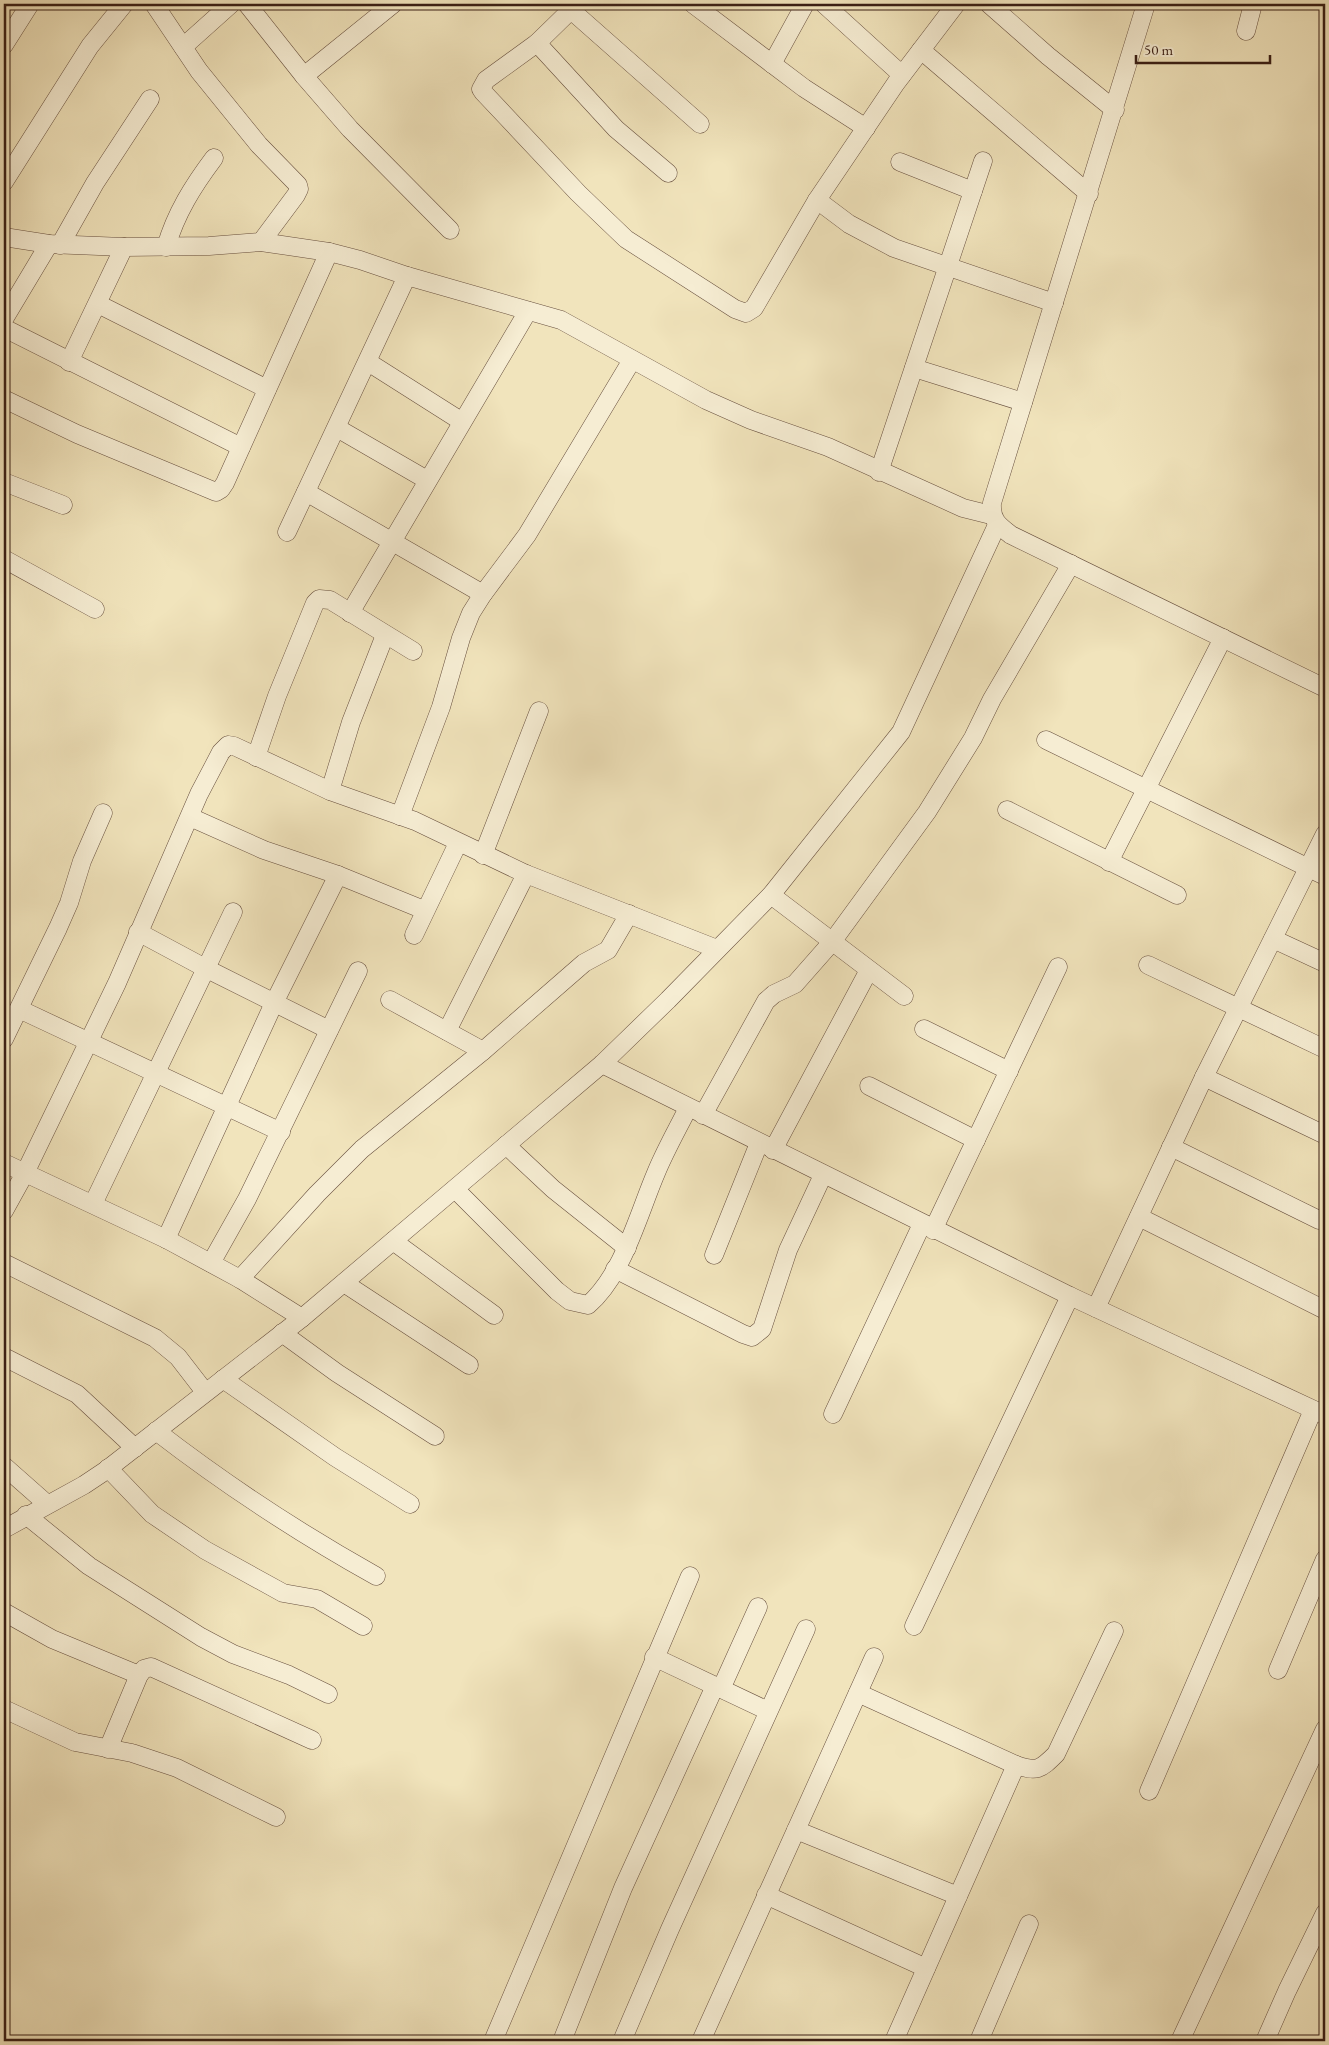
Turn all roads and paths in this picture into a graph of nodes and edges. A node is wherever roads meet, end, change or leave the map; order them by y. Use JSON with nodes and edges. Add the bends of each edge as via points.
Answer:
{"nodes":[{"id":1,"x":30,"y":4,"type":"edge"},
{"id":2,"x":124,"y":4,"type":"edge"},
{"id":3,"x":154,"y":4,"type":"edge"},
{"id":4,"x":231,"y":4,"type":"edge"},
{"id":5,"x":247,"y":4,"type":"edge"},
{"id":6,"x":392,"y":4,"type":"edge"},
{"id":7,"x":693,"y":4,"type":"edge"},
{"id":8,"x":824,"y":4,"type":"edge"},
{"id":9,"x":956,"y":4,"type":"edge"},
{"id":10,"x":989,"y":4,"type":"edge"},
{"id":11,"x":1146,"y":4,"type":"edge"},
{"id":12,"x":1253,"y":4,"type":"edge"},
{"id":13,"x":803,"y":5,"type":"edge"},
{"id":14,"x":574,"y":7,"type":"edge"},
{"id":15,"x":1246,"y":31,"type":"dead end"},
{"id":16,"x":537,"y":43,"type":"junction"},
{"id":17,"x":4,"y":45,"type":"edge"},
{"id":18,"x":184,"y":47,"type":"junction"},
{"id":19,"x":921,"y":50,"type":"junction"},
{"id":20,"x":772,"y":64,"type":"junction"},
{"id":21,"x":902,"y":75,"type":"junction"},
{"id":22,"x":304,"y":76,"type":"junction"},
{"id":23,"x":150,"y":99,"type":"dead end"},
{"id":24,"x":1115,"y":110,"type":"junction"},
{"id":25,"x":700,"y":124,"type":"dead end"},
{"id":26,"x":866,"y":128,"type":"junction"},
{"id":27,"x":214,"y":158,"type":"dead end"},
{"id":28,"x":983,"y":161,"type":"dead end"},
{"id":29,"x":900,"y":162,"type":"dead end"},
{"id":30,"x":668,"y":173,"type":"dead end"},
{"id":31,"x":4,"y":182,"type":"edge"},
{"id":32,"x":973,"y":191,"type":"junction"},
{"id":33,"x":1089,"y":194,"type":"junction"},
{"id":34,"x":818,"y":200,"type":"junction"},
{"id":35,"x":450,"y":230,"type":"dead end"},
{"id":36,"x":4,"y":237,"type":"edge"},
{"id":37,"x":261,"y":242,"type":"junction"},
{"id":38,"x":54,"y":244,"type":"junction"},
{"id":39,"x":166,"y":247,"type":"junction"},
{"id":40,"x":124,"y":248,"type":"junction"},
{"id":41,"x":329,"y":252,"type":"junction"},
{"id":42,"x":949,"y":267,"type":"junction"},
{"id":43,"x":407,"y":276,"type":"junction"},
{"id":44,"x":1054,"y":303,"type":"junction"},
{"id":45,"x":98,"y":304,"type":"junction"},
{"id":46,"x":528,"y":311,"type":"junction"},
{"id":47,"x":4,"y":319,"type":"edge"},
{"id":48,"x":4,"y":328,"type":"edge"},
{"id":49,"x":632,"y":360,"type":"junction"},
{"id":50,"x":69,"y":362,"type":"junction"},
{"id":51,"x":368,"y":362,"type":"junction"},
{"id":52,"x":914,"y":368,"type":"junction"},
{"id":53,"x":267,"y":388,"type":"junction"},
{"id":54,"x":4,"y":399,"type":"edge"},
{"id":55,"x":1023,"y":402,"type":"junction"},
{"id":56,"x":461,"y":421,"type":"junction"},
{"id":57,"x":337,"y":428,"type":"junction"},
{"id":58,"x":241,"y":448,"type":"junction"},
{"id":59,"x":879,"y":472,"type":"junction"},
{"id":60,"x":427,"y":480,"type":"junction"},
{"id":61,"x":4,"y":482,"type":"edge"},
{"id":62,"x":306,"y":492,"type":"junction"},
{"id":63,"x":63,"y":505,"type":"dead end"},
{"id":64,"x":994,"y":520,"type":"junction"},
{"id":65,"x":287,"y":532,"type":"dead end"},
{"id":66,"x":392,"y":541,"type":"junction"},
{"id":67,"x":4,"y":560,"type":"edge"},
{"id":68,"x":1071,"y":564,"type":"junction"},
{"id":69,"x":483,"y":594,"type":"junction"},
{"id":70,"x":96,"y":609,"type":"dead end"},
{"id":71,"x":350,"y":613,"type":"junction"},
{"id":72,"x":385,"y":635,"type":"junction"},
{"id":73,"x":1223,"y":638,"type":"junction"},
{"id":74,"x":413,"y":651,"type":"dead end"},
{"id":75,"x":1325,"y":688,"type":"edge"},
{"id":76,"x":539,"y":711,"type":"dead end"},
{"id":77,"x":1046,"y":740,"type":"dead end"},
{"id":78,"x":256,"y":757,"type":"junction"},
{"id":79,"x":1146,"y":788,"type":"junction"},
{"id":80,"x":330,"y":791,"type":"junction"},
{"id":81,"x":1007,"y":810,"type":"dead end"},
{"id":82,"x":103,"y":813,"type":"dead end"},
{"id":83,"x":400,"y":816,"type":"junction"},
{"id":84,"x":190,"y":817,"type":"junction"},
{"id":85,"x":1325,"y":834,"type":"edge"},
{"id":86,"x":458,"y":843,"type":"junction"},
{"id":87,"x":483,"y":855,"type":"junction"},
{"id":88,"x":1109,"y":862,"type":"junction"},
{"id":89,"x":1308,"y":867,"type":"junction"},
{"id":90,"x":526,"y":874,"type":"junction"},
{"id":91,"x":338,"y":875,"type":"junction"},
{"id":92,"x":1325,"y":876,"type":"edge"},
{"id":93,"x":771,"y":895,"type":"junction"},
{"id":94,"x":1177,"y":895,"type":"dead end"},
{"id":95,"x":424,"y":910,"type":"junction"},
{"id":96,"x":233,"y":912,"type":"dead end"},
{"id":97,"x":629,"y":914,"type":"junction"},
{"id":98,"x":138,"y":932,"type":"junction"},
{"id":99,"x":414,"y":935,"type":"dead end"},
{"id":100,"x":1273,"y":939,"type":"junction"},
{"id":101,"x":832,"y":942,"type":"junction"},
{"id":102,"x":717,"y":949,"type":"junction"},
{"id":103,"x":1325,"y":963,"type":"edge"},
{"id":104,"x":1148,"y":965,"type":"dead end"},
{"id":105,"x":1058,"y":967,"type":"dead end"},
{"id":106,"x":206,"y":969,"type":"junction"},
{"id":107,"x":869,"y":970,"type":"junction"},
{"id":108,"x":358,"y":971,"type":"dead end"},
{"id":109,"x":904,"y":996,"type":"dead end"},
{"id":110,"x":390,"y":1000,"type":"dead end"},
{"id":111,"x":274,"y":1003,"type":"junction"},
{"id":112,"x":1238,"y":1008,"type":"junction"},
{"id":113,"x":19,"y":1009,"type":"junction"},
{"id":114,"x":924,"y":1029,"type":"dead end"},
{"id":115,"x":329,"y":1030,"type":"junction"},
{"id":116,"x":447,"y":1031,"type":"junction"},
{"id":117,"x":4,"y":1039,"type":"edge"},
{"id":118,"x":88,"y":1041,"type":"junction"},
{"id":119,"x":1325,"y":1049,"type":"edge"},
{"id":120,"x":483,"y":1051,"type":"junction"},
{"id":121,"x":602,"y":1064,"type":"junction"},
{"id":122,"x":1009,"y":1071,"type":"junction"},
{"id":123,"x":156,"y":1072,"type":"junction"},
{"id":124,"x":1204,"y":1077,"type":"junction"},
{"id":125,"x":869,"y":1086,"type":"dead end"},
{"id":126,"x":227,"y":1106,"type":"junction"},
{"id":127,"x":695,"y":1112,"type":"junction"},
{"id":128,"x":281,"y":1132,"type":"junction"},
{"id":129,"x":1325,"y":1135,"type":"edge"},
{"id":130,"x":976,"y":1140,"type":"junction"},
{"id":131,"x":506,"y":1145,"type":"junction"},
{"id":132,"x":766,"y":1147,"type":"junction"},
{"id":133,"x":1171,"y":1147,"type":"junction"},
{"id":134,"x":4,"y":1163,"type":"edge"},
{"id":135,"x":25,"y":1174,"type":"junction"},
{"id":136,"x":823,"y":1175,"type":"junction"},
{"id":137,"x":455,"y":1188,"type":"junction"},
{"id":138,"x":93,"y":1204,"type":"junction"},
{"id":139,"x":4,"y":1210,"type":"edge"},
{"id":140,"x":1139,"y":1218,"type":"junction"},
{"id":141,"x":1319,"y":1220,"type":"dead end"},
{"id":142,"x":928,"y":1227,"type":"junction"},
{"id":143,"x":166,"y":1239,"type":"junction"},
{"id":144,"x":393,"y":1241,"type":"junction"},
{"id":145,"x":626,"y":1248,"type":"junction"},
{"id":146,"x":714,"y":1255,"type":"dead end"},
{"id":147,"x":4,"y":1263,"type":"edge"},
{"id":148,"x":211,"y":1263,"type":"junction"},
{"id":149,"x":615,"y":1269,"type":"junction"},
{"id":150,"x":240,"y":1279,"type":"junction"},
{"id":151,"x":344,"y":1283,"type":"junction"},
{"id":152,"x":1070,"y":1296,"type":"junction"},
{"id":153,"x":1096,"y":1308,"type":"junction"},
{"id":154,"x":1325,"y":1310,"type":"edge"},
{"id":155,"x":494,"y":1315,"type":"dead end"},
{"id":156,"x":302,"y":1318,"type":"junction"},
{"id":157,"x":282,"y":1333,"type":"junction"},
{"id":158,"x":4,"y":1357,"type":"edge"},
{"id":159,"x":470,"y":1365,"type":"dead end"},
{"id":160,"x":223,"y":1379,"type":"junction"},
{"id":161,"x":205,"y":1392,"type":"junction"},
{"id":162,"x":1319,"y":1412,"type":"edge"},
{"id":163,"x":833,"y":1414,"type":"dead end"},
{"id":164,"x":156,"y":1431,"type":"junction"},
{"id":165,"x":435,"y":1436,"type":"dead end"},
{"id":166,"x":135,"y":1448,"type":"junction"},
{"id":167,"x":4,"y":1466,"type":"edge"},
{"id":168,"x":108,"y":1468,"type":"junction"},
{"id":169,"x":47,"y":1504,"type":"junction"},
{"id":170,"x":410,"y":1504,"type":"dead end"},
{"id":171,"x":26,"y":1516,"type":"junction"},
{"id":172,"x":4,"y":1529,"type":"edge"},
{"id":173,"x":1325,"y":1559,"type":"edge"},
{"id":174,"x":376,"y":1576,"type":"dead end"},
{"id":175,"x":690,"y":1576,"type":"dead end"},
{"id":176,"x":758,"y":1606,"type":"dead end"},
{"id":177,"x":4,"y":1612,"type":"edge"},
{"id":178,"x":363,"y":1626,"type":"dead end"},
{"id":179,"x":914,"y":1626,"type":"dead end"},
{"id":180,"x":806,"y":1628,"type":"dead end"},
{"id":181,"x":1114,"y":1631,"type":"dead end"},
{"id":182,"x":654,"y":1657,"type":"junction"},
{"id":183,"x":874,"y":1657,"type":"dead end"},
{"id":184,"x":1278,"y":1670,"type":"dead end"},
{"id":185,"x":139,"y":1676,"type":"junction"},
{"id":186,"x":718,"y":1687,"type":"junction"},
{"id":187,"x":858,"y":1693,"type":"junction"},
{"id":188,"x":328,"y":1694,"type":"dead end"},
{"id":189,"x":4,"y":1710,"type":"edge"},
{"id":190,"x":768,"y":1711,"type":"junction"},
{"id":191,"x":1325,"y":1729,"type":"edge"},
{"id":192,"x":312,"y":1740,"type":"dead end"},
{"id":193,"x":108,"y":1749,"type":"junction"},
{"id":194,"x":1016,"y":1765,"type":"junction"},
{"id":195,"x":1148,"y":1791,"type":"dead end"},
{"id":196,"x":276,"y":1817,"type":"dead end"},
{"id":197,"x":796,"y":1830,"type":"junction"},
{"id":198,"x":766,"y":1895,"type":"junction"},
{"id":199,"x":958,"y":1896,"type":"junction"},
{"id":200,"x":1325,"y":1913,"type":"edge"},
{"id":201,"x":1029,"y":1924,"type":"dead end"},
{"id":202,"x":926,"y":1968,"type":"junction"},
{"id":203,"x":493,"y":2041,"type":"edge"},
{"id":204,"x":562,"y":2041,"type":"edge"},
{"id":205,"x":622,"y":2041,"type":"edge"},
{"id":206,"x":701,"y":2041,"type":"edge"},
{"id":207,"x":894,"y":2041,"type":"edge"},
{"id":208,"x":979,"y":2041,"type":"edge"},
{"id":209,"x":1180,"y":2041,"type":"edge"},
{"id":210,"x":1265,"y":2041,"type":"edge"}],
"edges":[{"from":1,"to":17,"type":"street"},
{"from":2,"to":31,"type":"street","via":[[90,46]]},
{"from":3,"to":18,"type":"street"},
{"from":4,"to":18,"type":"street"},
{"from":5,"to":22,"type":"street"},
{"from":6,"to":22,"type":"street"},
{"from":7,"to":20,"type":"street"},
{"from":8,"to":21,"type":"street"},
{"from":9,"to":19,"type":"street"},
{"from":10,"to":24,"type":"street"},
{"from":11,"to":24,"type":"street"},
{"from":12,"to":15,"type":"street"},
{"from":13,"to":20,"type":"street"},
{"from":14,"to":16,"type":"street"},
{"from":14,"to":25,"type":"street"},
{"from":16,"to":30,"type":"street","via":[[616,129]]},
{"from":16,"to":34,"type":"street","via":[[486,80],[481,89],[483,92],[626,239],[742,313],[754,308]]},
{"from":18,"to":37,"type":"street","via":[[199,71],[260,145],[298,185],[296,195]]},
{"from":19,"to":21,"type":"street"},
{"from":19,"to":33,"type":"street"},
{"from":20,"to":26,"type":"street"},
{"from":21,"to":26,"type":"street"},
{"from":22,"to":35,"type":"street","via":[[384,166]]},
{"from":23,"to":38,"type":"street"},
{"from":24,"to":33,"type":"street"},
{"from":26,"to":34,"type":"street"},
{"from":27,"to":39,"type":"street","via":[[183,203]]},
{"from":28,"to":32,"type":"street"},
{"from":29,"to":32,"type":"street"},
{"from":32,"to":42,"type":"street"},
{"from":33,"to":44,"type":"street"},
{"from":34,"to":42,"type":"street","via":[[867,235]]},
{"from":36,"to":38,"type":"street"},
{"from":37,"to":39,"type":"street"},
{"from":37,"to":41,"type":"street"},
{"from":38,"to":40,"type":"street"},
{"from":38,"to":47,"type":"street"},
{"from":39,"to":40,"type":"street"},
{"from":40,"to":45,"type":"street"},
{"from":41,"to":43,"type":"street"},
{"from":41,"to":53,"type":"street"},
{"from":42,"to":44,"type":"street"},
{"from":42,"to":52,"type":"street"},
{"from":43,"to":46,"type":"street"},
{"from":43,"to":51,"type":"street"},
{"from":44,"to":55,"type":"street"},
{"from":45,"to":50,"type":"street"},
{"from":45,"to":53,"type":"street"},
{"from":46,"to":49,"type":"street","via":[[561,320]]},
{"from":46,"to":56,"type":"street"},
{"from":48,"to":50,"type":"street"},
{"from":49,"to":59,"type":"street","via":[[706,400],[828,447]]},
{"from":49,"to":69,"type":"street","via":[[527,535]]},
{"from":50,"to":58,"type":"street"},
{"from":51,"to":56,"type":"street"},
{"from":51,"to":57,"type":"street"},
{"from":52,"to":55,"type":"street"},
{"from":52,"to":59,"type":"street"},
{"from":53,"to":58,"type":"street"},
{"from":54,"to":58,"type":"street","via":[[77,434],[216,492],[225,483]]},
{"from":55,"to":64,"type":"street","via":[[992,503]]},
{"from":56,"to":60,"type":"street"},
{"from":57,"to":60,"type":"street"},
{"from":57,"to":62,"type":"street"},
{"from":59,"to":64,"type":"street"},
{"from":60,"to":66,"type":"street"},
{"from":61,"to":63,"type":"street"},
{"from":62,"to":65,"type":"street"},
{"from":62,"to":66,"type":"street"},
{"from":64,"to":68,"type":"street","via":[[1011,535]]},
{"from":64,"to":93,"type":"street","via":[[901,732]]},
{"from":66,"to":69,"type":"street"},
{"from":66,"to":71,"type":"street"},
{"from":67,"to":70,"type":"street"},
{"from":68,"to":73,"type":"street"},
{"from":68,"to":101,"type":"street","via":[[949,778]]},
{"from":69,"to":83,"type":"street","via":[[461,638],[448,686]]},
{"from":71,"to":72,"type":"street"},
{"from":71,"to":78,"type":"street","via":[[324,598],[315,603]]},
{"from":72,"to":74,"type":"street"},
{"from":72,"to":80,"type":"street","via":[[351,722]]},
{"from":73,"to":75,"type":"street"},
{"from":73,"to":79,"type":"street"},
{"from":76,"to":87,"type":"street"},
{"from":77,"to":79,"type":"street"},
{"from":78,"to":80,"type":"street"},
{"from":78,"to":84,"type":"street","via":[[234,746],[224,748]]},
{"from":79,"to":88,"type":"street"},
{"from":79,"to":89,"type":"street"},
{"from":80,"to":83,"type":"street"},
{"from":81,"to":88,"type":"street"},
{"from":82,"to":113,"type":"street","via":[[82,861],[69,903]]},
{"from":83,"to":86,"type":"street"},
{"from":84,"to":91,"type":"street","via":[[264,850]]},
{"from":84,"to":98,"type":"street"},
{"from":85,"to":89,"type":"street"},
{"from":86,"to":87,"type":"street"},
{"from":86,"to":95,"type":"street"},
{"from":87,"to":90,"type":"street"},
{"from":88,"to":94,"type":"street"},
{"from":89,"to":92,"type":"street"},
{"from":89,"to":100,"type":"street"},
{"from":90,"to":97,"type":"street"},
{"from":90,"to":116,"type":"street"},
{"from":91,"to":95,"type":"street"},
{"from":91,"to":111,"type":"street"},
{"from":93,"to":101,"type":"street"},
{"from":93,"to":102,"type":"street"},
{"from":95,"to":99,"type":"street"},
{"from":96,"to":106,"type":"street"},
{"from":97,"to":102,"type":"street"},
{"from":97,"to":120,"type":"street","via":[[608,950],[577,969]]},
{"from":98,"to":106,"type":"street"},
{"from":98,"to":118,"type":"street","via":[[117,984]]},
{"from":100,"to":103,"type":"street"},
{"from":100,"to":112,"type":"street"},
{"from":101,"to":107,"type":"street"},
{"from":101,"to":127,"type":"street","via":[[795,984],[766,1001]]},
{"from":102,"to":121,"type":"street"},
{"from":104,"to":112,"type":"street"},
{"from":105,"to":122,"type":"street"},
{"from":106,"to":111,"type":"street"},
{"from":106,"to":123,"type":"street"},
{"from":107,"to":109,"type":"street"},
{"from":107,"to":132,"type":"street"},
{"from":108,"to":115,"type":"street"},
{"from":110,"to":116,"type":"street"},
{"from":111,"to":115,"type":"street"},
{"from":111,"to":126,"type":"street"},
{"from":112,"to":119,"type":"street"},
{"from":112,"to":124,"type":"street"},
{"from":113,"to":117,"type":"street"},
{"from":113,"to":118,"type":"street"},
{"from":114,"to":122,"type":"street"},
{"from":115,"to":128,"type":"street"},
{"from":116,"to":120,"type":"street"},
{"from":118,"to":123,"type":"street"},
{"from":118,"to":135,"type":"street"},
{"from":120,"to":150,"type":"street","via":[[362,1149]]},
{"from":121,"to":127,"type":"street"},
{"from":121,"to":131,"type":"street"},
{"from":122,"to":130,"type":"street"},
{"from":123,"to":126,"type":"street"},
{"from":123,"to":138,"type":"street"},
{"from":124,"to":129,"type":"street"},
{"from":124,"to":133,"type":"street"},
{"from":125,"to":130,"type":"street"},
{"from":126,"to":128,"type":"street"},
{"from":126,"to":143,"type":"street"},
{"from":127,"to":132,"type":"street"},
{"from":127,"to":145,"type":"street","via":[[656,1172]]},
{"from":128,"to":148,"type":"street"},
{"from":130,"to":142,"type":"street"},
{"from":131,"to":137,"type":"street"},
{"from":131,"to":145,"type":"street"},
{"from":132,"to":136,"type":"street"},
{"from":132,"to":146,"type":"street"},
{"from":133,"to":140,"type":"street"},
{"from":133,"to":141,"type":"street"},
{"from":134,"to":135,"type":"street"},
{"from":135,"to":138,"type":"street"},
{"from":135,"to":139,"type":"street"},
{"from":136,"to":142,"type":"street"},
{"from":136,"to":149,"type":"street","via":[[788,1250],[762,1329],[752,1337]]},
{"from":137,"to":144,"type":"street"},
{"from":137,"to":149,"type":"street","via":[[570,1301],[588,1305]]},
{"from":138,"to":143,"type":"street"},
{"from":140,"to":153,"type":"street"},
{"from":140,"to":154,"type":"street"},
{"from":142,"to":152,"type":"street"},
{"from":142,"to":163,"type":"street"},
{"from":143,"to":148,"type":"street"},
{"from":144,"to":151,"type":"street"},
{"from":144,"to":155,"type":"street"},
{"from":145,"to":149,"type":"street"},
{"from":147,"to":161,"type":"street","via":[[155,1338],[178,1357]]},
{"from":148,"to":150,"type":"street"},
{"from":150,"to":156,"type":"street"},
{"from":151,"to":156,"type":"street"},
{"from":151,"to":159,"type":"street"},
{"from":152,"to":153,"type":"street"},
{"from":152,"to":179,"type":"street"},
{"from":153,"to":162,"type":"street"},
{"from":156,"to":157,"type":"street"},
{"from":157,"to":160,"type":"street"},
{"from":157,"to":165,"type":"street"},
{"from":158,"to":166,"type":"street","via":[[77,1394]]},
{"from":160,"to":161,"type":"street"},
{"from":160,"to":170,"type":"street","via":[[327,1452]]},
{"from":161,"to":164,"type":"street"},
{"from":162,"to":195,"type":"street"},
{"from":164,"to":166,"type":"street"},
{"from":164,"to":174,"type":"street","via":[[208,1471],[309,1538]]},
{"from":166,"to":168,"type":"street"},
{"from":167,"to":169,"type":"street"},
{"from":168,"to":169,"type":"street"},
{"from":168,"to":178,"type":"street","via":[[152,1514],[205,1550],[283,1593],[317,1599]]},
{"from":169,"to":171,"type":"street"},
{"from":171,"to":172,"type":"street"},
{"from":171,"to":188,"type":"street","via":[[89,1566],[200,1637]]},
{"from":173,"to":184,"type":"street"},
{"from":175,"to":182,"type":"street"},
{"from":176,"to":186,"type":"street"},
{"from":177,"to":185,"type":"street","via":[[52,1639]]},
{"from":180,"to":190,"type":"street"},
{"from":181,"to":194,"type":"street","via":[[1056,1754],[1038,1769]]},
{"from":182,"to":186,"type":"street"},
{"from":182,"to":203,"type":"street"},
{"from":183,"to":187,"type":"street"},
{"from":185,"to":192,"type":"street","via":[[144,1669],[157,1669]]},
{"from":185,"to":193,"type":"street"},
{"from":186,"to":190,"type":"street"},
{"from":186,"to":204,"type":"street","via":[[623,1888]]},
{"from":187,"to":194,"type":"street"},
{"from":187,"to":197,"type":"street"},
{"from":189,"to":193,"type":"street","via":[[76,1742]]},
{"from":190,"to":205,"type":"street"},
{"from":191,"to":209,"type":"street"},
{"from":193,"to":196,"type":"street","via":[[132,1753],[177,1768]]},
{"from":194,"to":199,"type":"street"},
{"from":197,"to":198,"type":"street"},
{"from":197,"to":199,"type":"street"},
{"from":198,"to":202,"type":"street"},
{"from":198,"to":206,"type":"street"},
{"from":199,"to":202,"type":"street"},
{"from":200,"to":210,"type":"street"},
{"from":201,"to":208,"type":"street"},
{"from":202,"to":207,"type":"street"}]}
